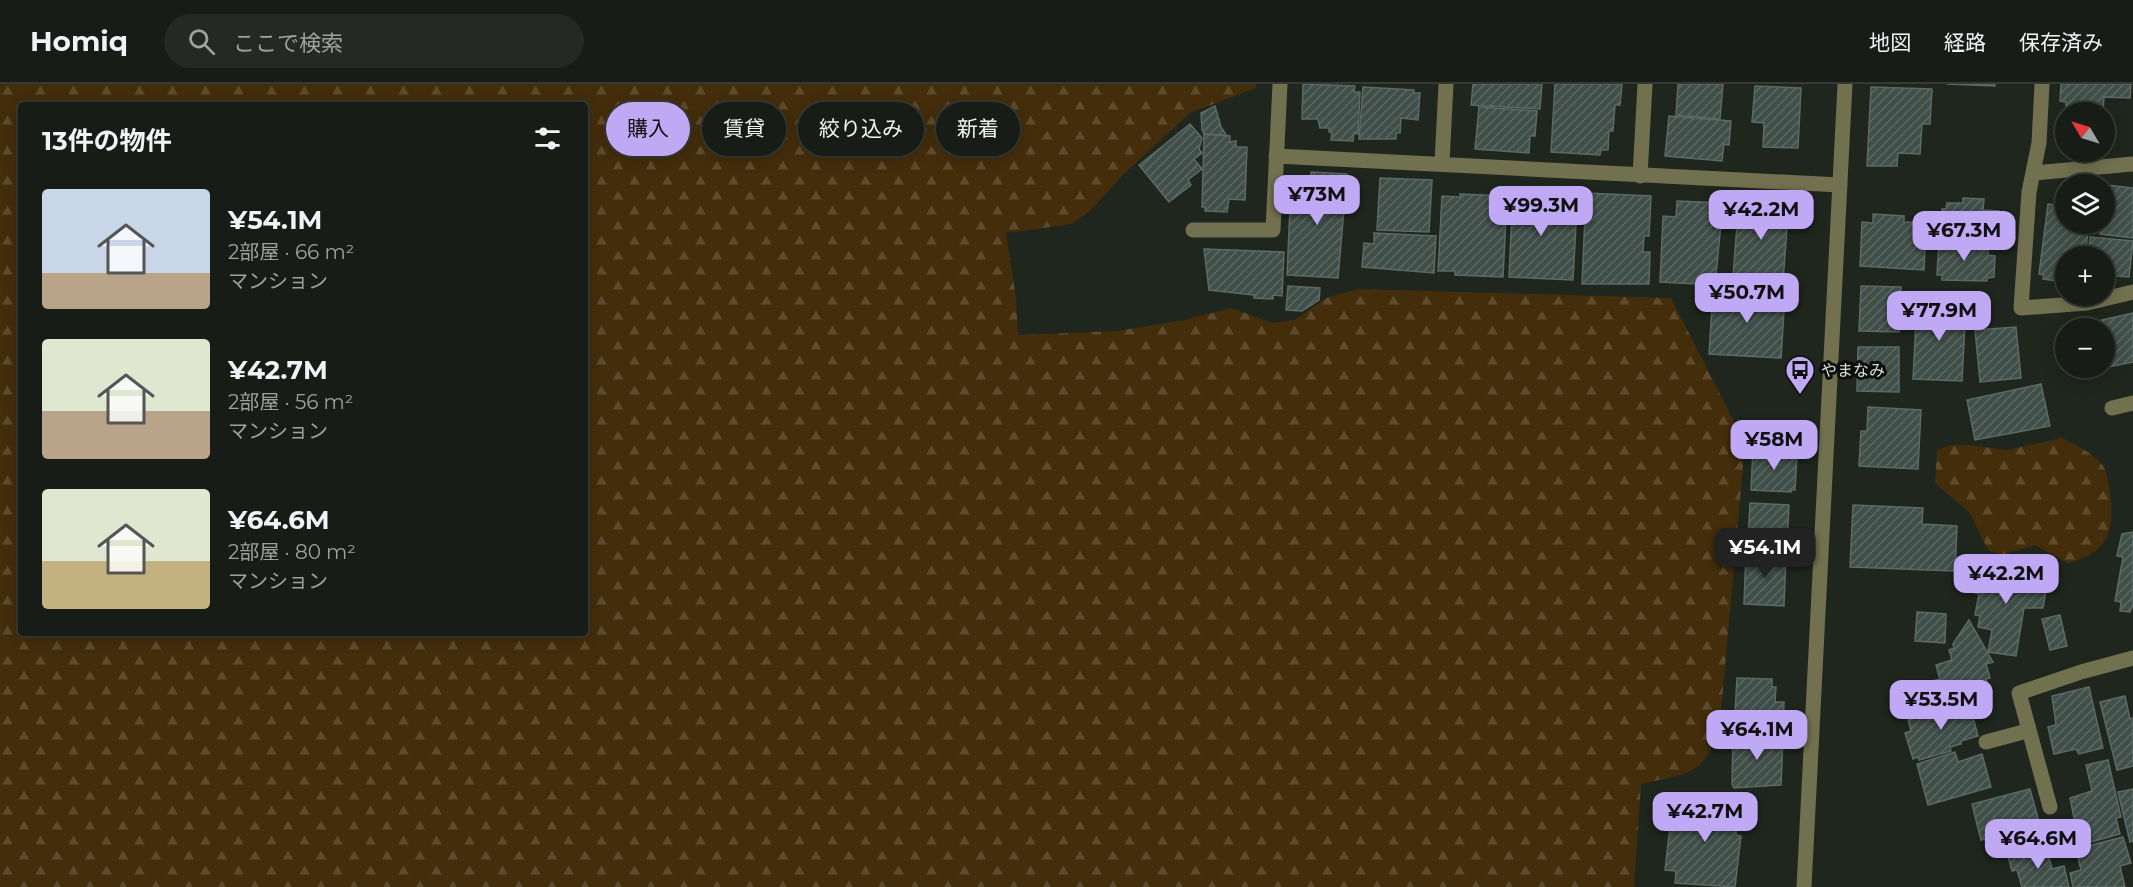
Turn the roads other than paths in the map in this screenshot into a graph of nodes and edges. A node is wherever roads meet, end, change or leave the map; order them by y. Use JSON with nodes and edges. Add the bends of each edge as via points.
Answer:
{"nodes":[{"id":1,"x":1280,"y":84,"type":"edge"},
{"id":2,"x":1446,"y":84,"type":"edge"},
{"id":3,"x":1645,"y":84,"type":"edge"},
{"id":4,"x":1845,"y":84,"type":"edge"},
{"id":5,"x":2042,"y":84,"type":"edge"},
{"id":6,"x":1276,"y":156,"type":"junction"},
{"id":7,"x":1442,"y":163,"type":"junction"},
{"id":8,"x":2133,"y":164,"type":"edge"},
{"id":9,"x":2034,"y":173,"type":"junction"},
{"id":10,"x":1640,"y":176,"type":"junction"},
{"id":11,"x":1840,"y":185,"type":"junction"},
{"id":12,"x":1193,"y":230,"type":"dead end"},
{"id":13,"x":2133,"y":292,"type":"edge"},
{"id":14,"x":2133,"y":403,"type":"edge"},
{"id":15,"x":2112,"y":408,"type":"dead end"},
{"id":16,"x":2133,"y":658,"type":"edge"},
{"id":17,"x":2027,"y":731,"type":"junction"},
{"id":18,"x":1986,"y":742,"type":"dead end"},
{"id":19,"x":2050,"y":807,"type":"dead end"},
{"id":20,"x":1804,"y":887,"type":"edge"}],
"edges":[{"from":1,"to":6,"type":"street"},
{"from":2,"to":7,"type":"street"},
{"from":3,"to":10,"type":"street"},
{"from":4,"to":11,"type":"street"},
{"from":5,"to":9,"type":"street"},
{"from":6,"to":7,"type":"street"},
{"from":6,"to":12,"type":"street","via":[[1273,230]]},
{"from":7,"to":10,"type":"street"},
{"from":8,"to":9,"type":"street"},
{"from":9,"to":13,"type":"street","via":[[2029,192],[2021,308],[2087,303]]},
{"from":10,"to":11,"type":"street"},
{"from":11,"to":20,"type":"street"},
{"from":14,"to":15,"type":"street"},
{"from":16,"to":17,"type":"street","via":[[2019,693]]},
{"from":17,"to":18,"type":"street"},
{"from":17,"to":19,"type":"street","via":[[2039,760]]}]}
